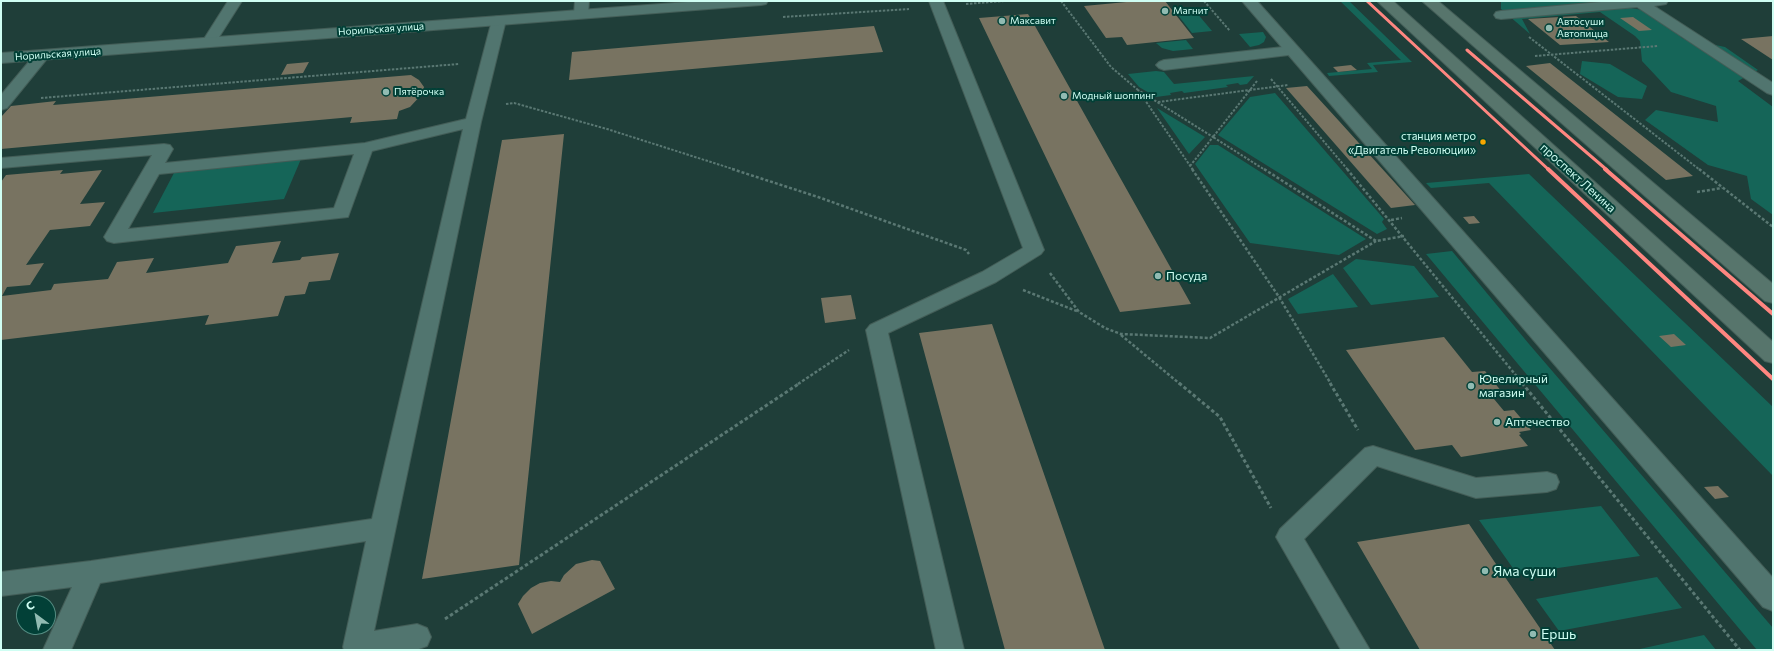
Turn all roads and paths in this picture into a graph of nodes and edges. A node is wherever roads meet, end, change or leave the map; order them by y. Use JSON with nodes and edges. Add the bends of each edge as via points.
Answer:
{"nodes":[{"id":1,"x":235,"y":1,"type":"edge"},
{"id":2,"x":761,"y":1,"type":"edge"},
{"id":3,"x":1004,"y":1,"type":"edge"},
{"id":4,"x":1061,"y":1,"type":"edge"},
{"id":5,"x":1204,"y":1,"type":"edge"},
{"id":6,"x":1249,"y":1,"type":"edge"},
{"id":7,"x":1384,"y":1,"type":"edge"},
{"id":8,"x":1428,"y":1,"type":"edge"},
{"id":9,"x":1661,"y":1,"type":"edge"},
{"id":10,"x":1640,"y":3,"type":"junction"},
{"id":11,"x":937,"y":4,"type":"edge"},
{"id":12,"x":582,"y":7,"type":"edge"},
{"id":13,"x":1501,"y":15,"type":"joint"},
{"id":14,"x":499,"y":20,"type":"junction"},
{"id":15,"x":209,"y":42,"type":"junction"},
{"id":16,"x":1700,"y":42,"type":"junction"},
{"id":17,"x":1292,"y":51,"type":"junction"},
{"id":18,"x":42,"y":55,"type":"junction"},
{"id":19,"x":1551,"y":55,"type":"junction"},
{"id":20,"x":1251,"y":56,"type":"junction"},
{"id":21,"x":1528,"y":57,"type":"dead end"},
{"id":22,"x":1,"y":58,"type":"edge"},
{"id":23,"x":489,"y":61,"type":"junction"},
{"id":24,"x":1164,"y":65,"type":"dead end"},
{"id":25,"x":1264,"y":71,"type":"junction"},
{"id":26,"x":1278,"y":86,"type":"junction"},
{"id":27,"x":1138,"y":90,"type":"junction"},
{"id":28,"x":1249,"y":90,"type":"junction"},
{"id":29,"x":1773,"y":90,"type":"edge"},
{"id":30,"x":1157,"y":102,"type":"junction"},
{"id":31,"x":3,"y":103,"type":"edge"},
{"id":32,"x":475,"y":114,"type":"junction"},
{"id":33,"x":1212,"y":137,"type":"junction"},
{"id":34,"x":365,"y":148,"type":"junction"},
{"id":35,"x":1,"y":163,"type":"edge"},
{"id":36,"x":1190,"y":166,"type":"junction"},
{"id":37,"x":153,"y":169,"type":"junction"},
{"id":38,"x":1723,"y":188,"type":"junction"},
{"id":39,"x":1696,"y":192,"type":"dead end"},
{"id":40,"x":1773,"y":227,"type":"edge"},
{"id":41,"x":1404,"y":236,"type":"junction"},
{"id":42,"x":1376,"y":241,"type":"junction"},
{"id":43,"x":1034,"y":250,"type":"junction"},
{"id":44,"x":990,"y":277,"type":"junction"},
{"id":45,"x":1773,"y":296,"type":"edge"},
{"id":46,"x":1279,"y":298,"type":"junction"},
{"id":47,"x":1079,"y":312,"type":"junction"},
{"id":48,"x":877,"y":330,"type":"junction"},
{"id":49,"x":1121,"y":334,"type":"junction"},
{"id":50,"x":1773,"y":355,"type":"edge"},
{"id":51,"x":1373,"y":455,"type":"junction"},
{"id":52,"x":1547,"y":482,"type":"dead end"},
{"id":53,"x":382,"y":528,"type":"junction"},
{"id":54,"x":1289,"y":538,"type":"junction"},
{"id":55,"x":91,"y":573,"type":"junction"},
{"id":56,"x":1,"y":584,"type":"edge"},
{"id":57,"x":1773,"y":598,"type":"edge"},
{"id":58,"x":417,"y":637,"type":"joint"},
{"id":59,"x":357,"y":648,"type":"edge"},
{"id":60,"x":57,"y":650,"type":"edge"},
{"id":61,"x":950,"y":650,"type":"edge"},
{"id":62,"x":1356,"y":650,"type":"edge"},
{"id":63,"x":1740,"y":650,"type":"edge"}],
"edges":[{"from":1,"to":15,"type":"lane"},
{"from":2,"to":12,"type":"street","name":"Норильская улица"},
{"from":3,"to":11,"type":"path"},
{"from":4,"to":27,"type":"path","via":[[1111,67]]},
{"from":5,"to":20,"type":"path"},
{"from":6,"to":17,"type":"street"},
{"from":7,"to":50,"type":"main road","name":"проспект Ленина"},
{"from":8,"to":45,"type":"main road"},
{"from":9,"to":10,"type":"lane"},
{"from":10,"to":13,"type":"lane"},
{"from":10,"to":16,"type":"lane"},
{"from":11,"to":43,"type":"lane"},
{"from":12,"to":14,"type":"street","name":"Норильская улица"},
{"from":13,"to":19,"type":"path"},
{"from":14,"to":15,"type":"street","name":"Норильская улица"},
{"from":14,"to":23,"type":"lane"},
{"from":15,"to":18,"type":"street","name":"Норильская улица"},
{"from":16,"to":19,"type":"path"},
{"from":16,"to":29,"type":"lane"},
{"from":17,"to":20,"type":"lane"},
{"from":17,"to":57,"type":"street"},
{"from":18,"to":22,"type":"street","name":"Норильская улица"},
{"from":18,"to":31,"type":"lane"},
{"from":19,"to":21,"type":"path"},
{"from":19,"to":38,"type":"path"},
{"from":20,"to":24,"type":"lane"},
{"from":20,"to":25,"type":"path"},
{"from":23,"to":31,"type":"path"},
{"from":23,"to":32,"type":"lane"},
{"from":25,"to":26,"type":"path"},
{"from":25,"to":28,"type":"path"},
{"from":26,"to":28,"type":"path"},
{"from":26,"to":41,"type":"path"},
{"from":27,"to":30,"type":"path"},
{"from":27,"to":36,"type":"path"},
{"from":28,"to":30,"type":"path"},
{"from":28,"to":33,"type":"path"},
{"from":30,"to":33,"type":"path"},
{"from":32,"to":34,"type":"lane"},
{"from":32,"to":44,"type":"path","via":[[514,103],[607,129],[818,197],[966,250]]},
{"from":32,"to":53,"type":"lane"},
{"from":33,"to":36,"type":"path"},
{"from":33,"to":42,"type":"path"},
{"from":34,"to":37,"type":"lane"},
{"from":34,"to":37,"type":"lane","via":[[341,214],[114,237]]},
{"from":35,"to":37,"type":"lane","via":[[164,149]]},
{"from":36,"to":46,"type":"path"},
{"from":38,"to":39,"type":"path"},
{"from":38,"to":40,"type":"path"},
{"from":41,"to":42,"type":"path"},
{"from":41,"to":63,"type":"path"},
{"from":42,"to":46,"type":"path"},
{"from":43,"to":44,"type":"lane"},
{"from":43,"to":47,"type":"path"},
{"from":44,"to":47,"type":"path"},
{"from":44,"to":48,"type":"lane"},
{"from":46,"to":49,"type":"path","via":[[1210,338]]},
{"from":46,"to":51,"type":"path"},
{"from":47,"to":49,"type":"path","via":[[1105,328]]},
{"from":48,"to":58,"type":"path"},
{"from":48,"to":61,"type":"lane"},
{"from":49,"to":54,"type":"path","via":[[1220,417]]},
{"from":51,"to":52,"type":"lane","via":[[1476,488]]},
{"from":51,"to":54,"type":"lane"},
{"from":53,"to":55,"type":"lane"},
{"from":53,"to":59,"type":"lane"},
{"from":54,"to":62,"type":"lane"},
{"from":55,"to":56,"type":"lane"},
{"from":55,"to":60,"type":"lane"},
{"from":58,"to":59,"type":"lane"}]}
